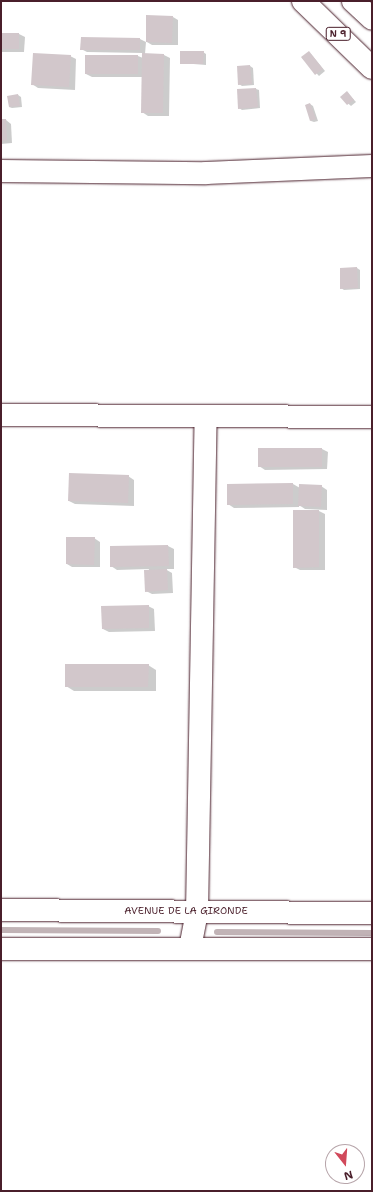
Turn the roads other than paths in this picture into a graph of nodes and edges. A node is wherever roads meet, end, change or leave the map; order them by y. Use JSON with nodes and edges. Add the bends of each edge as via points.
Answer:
{"nodes":[{"id":1,"x":303,"y":1,"type":"edge"},
{"id":2,"x":353,"y":1,"type":"edge"},
{"id":3,"x":372,"y":20,"type":"edge"},
{"id":4,"x":372,"y":68,"type":"edge"},
{"id":5,"x":372,"y":166,"type":"edge"},
{"id":6,"x":1,"y":170,"type":"edge"},
{"id":7,"x":1,"y":415,"type":"edge"},
{"id":8,"x":206,"y":416,"type":"junction"},
{"id":9,"x":372,"y":417,"type":"edge"},
{"id":10,"x":1,"y":910,"type":"edge"},
{"id":11,"x":197,"y":912,"type":"junction"},
{"id":12,"x":372,"y":912,"type":"edge"},
{"id":13,"x":190,"y":948,"type":"junction"},
{"id":14,"x":1,"y":949,"type":"edge"},
{"id":15,"x":372,"y":949,"type":"edge"}],
"edges":[{"from":1,"to":4,"type":"street","number":"N 9"},
{"from":2,"to":3,"type":"street"},
{"from":5,"to":6,"type":"street","via":[[206,173]]},
{"from":7,"to":8,"type":"street"},
{"from":8,"to":9,"type":"street"},
{"from":8,"to":11,"type":"street"},
{"from":10,"to":11,"type":"street","name":"AVENUE DE LA GIRONDE"},
{"from":11,"to":12,"type":"street","name":"AVENUE DE LA GIRONDE"},
{"from":11,"to":13,"type":"street"},
{"from":13,"to":14,"type":"street"},
{"from":13,"to":15,"type":"street"}]}
